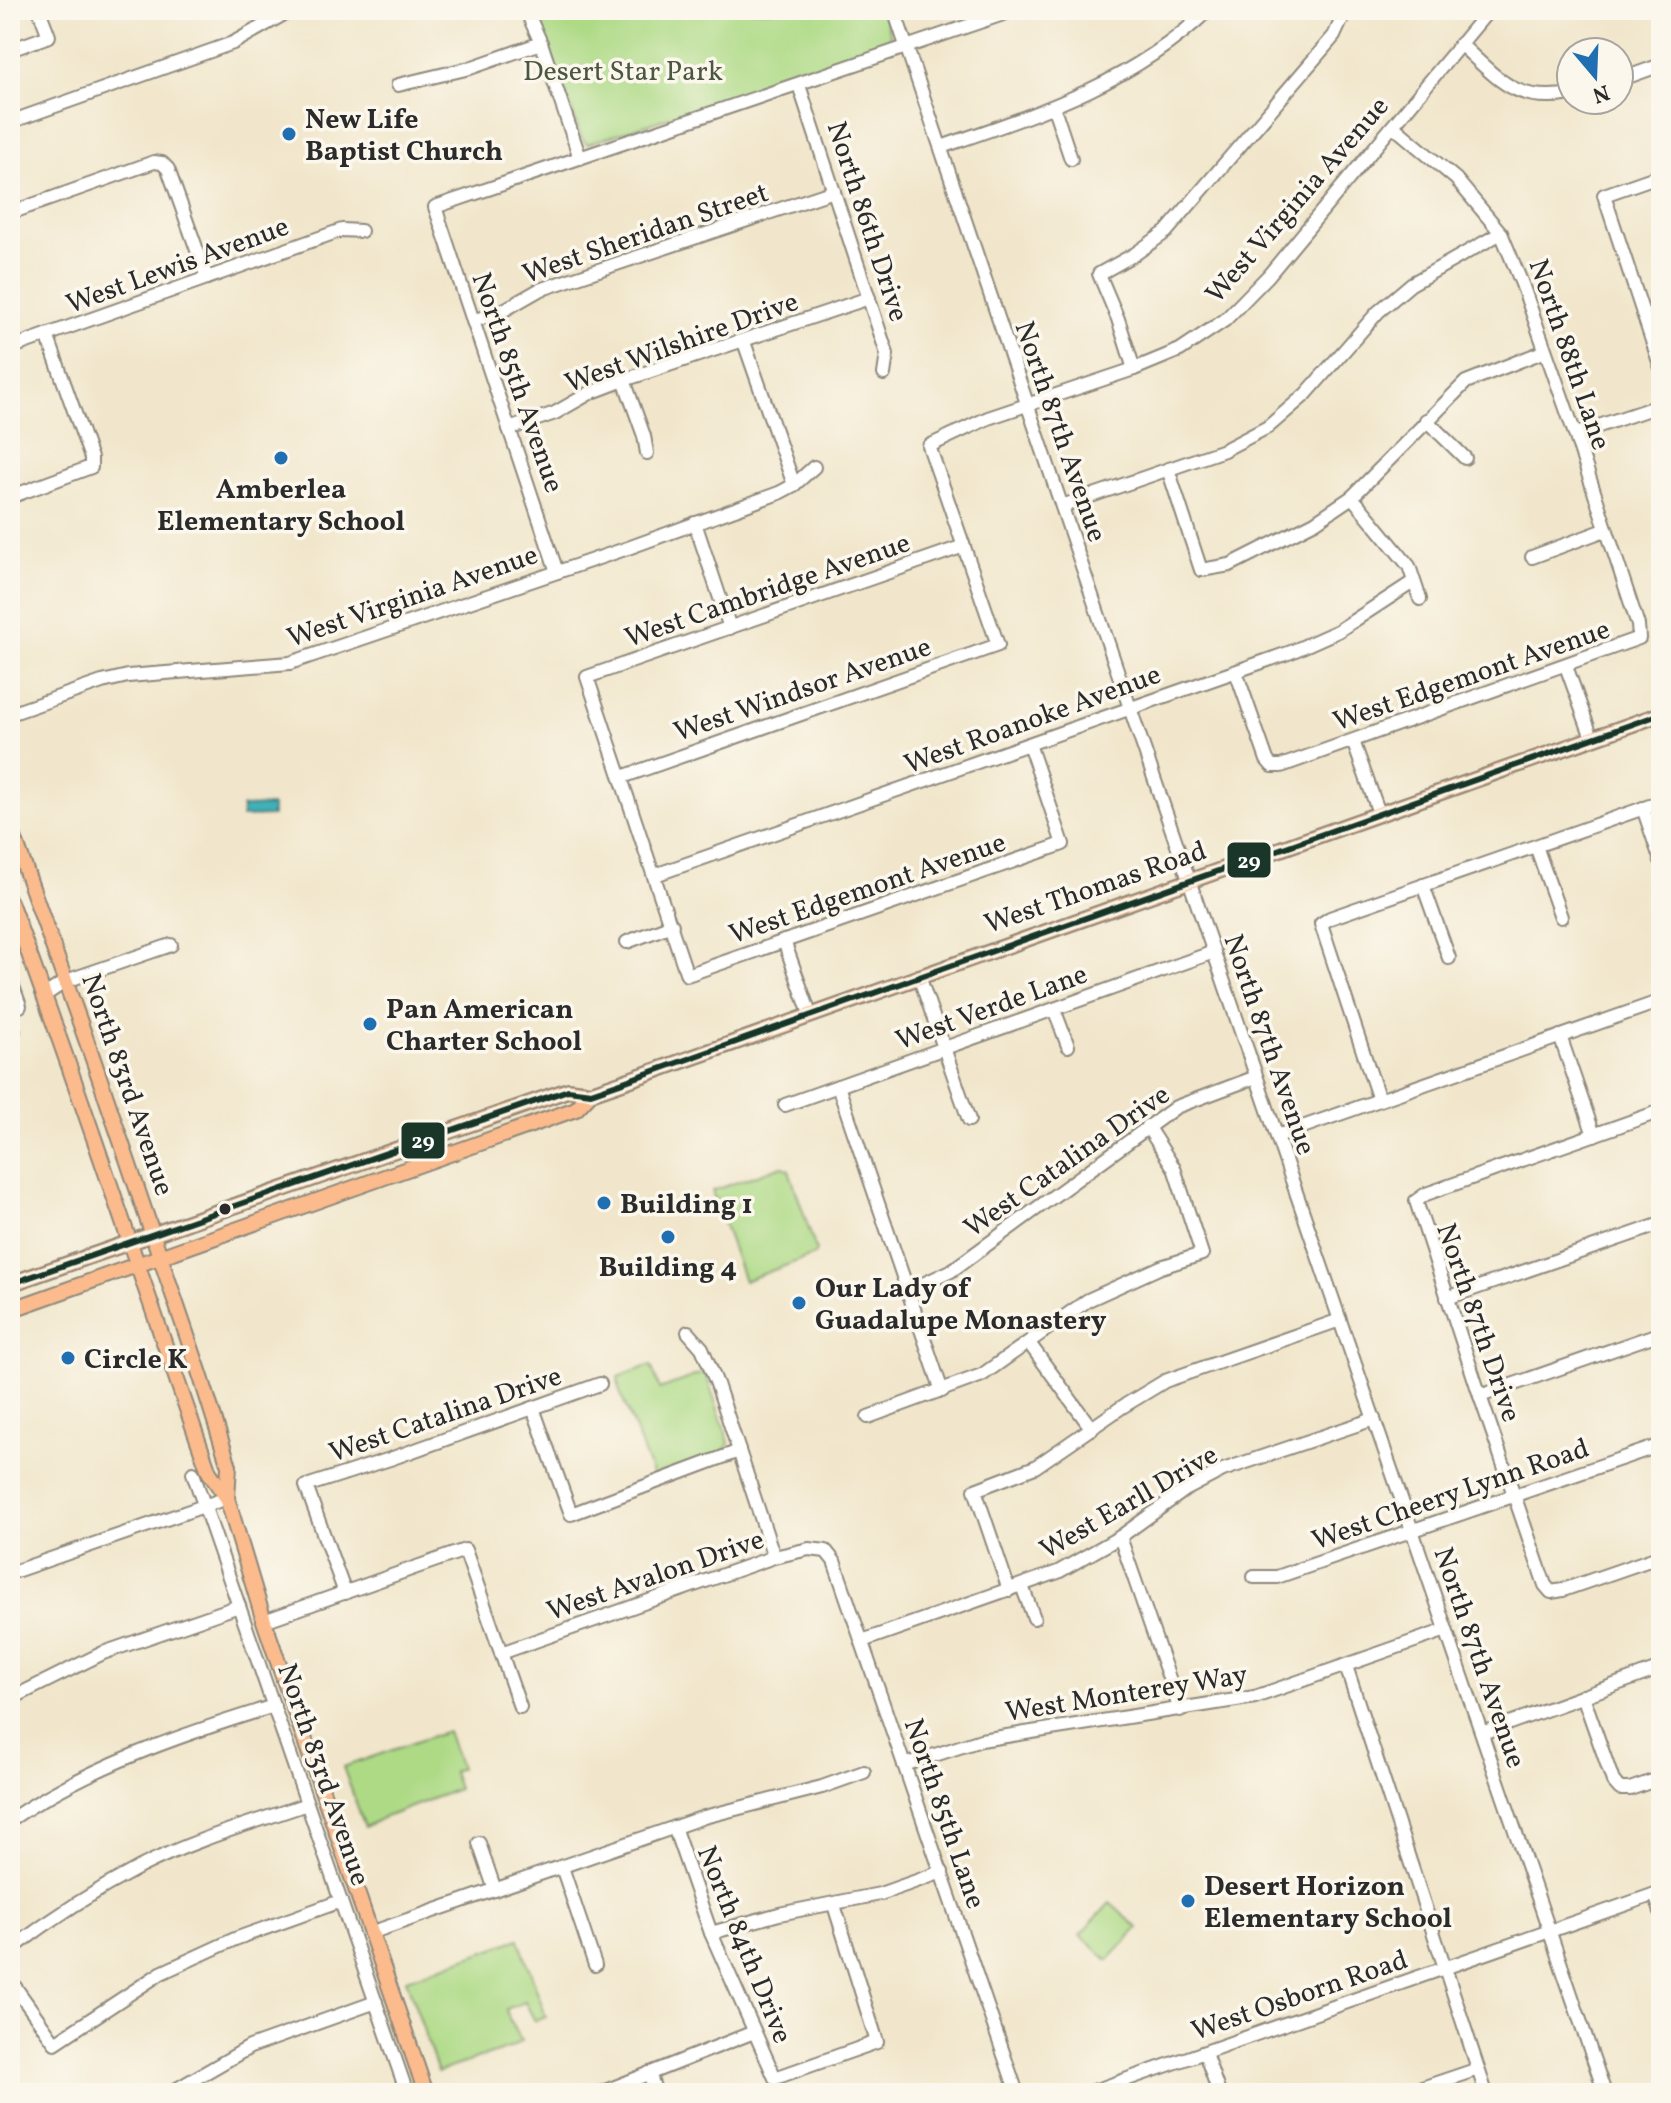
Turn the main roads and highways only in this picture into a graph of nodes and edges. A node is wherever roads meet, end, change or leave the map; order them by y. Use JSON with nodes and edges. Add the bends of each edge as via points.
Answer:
{"nodes":[{"id":1,"x":1661,"y":714,"type":"edge"},
{"id":2,"x":10,"y":826,"type":"edge"},
{"id":3,"x":10,"y":902,"type":"edge"},
{"id":4,"x":591,"y":1093,"type":"junction"},
{"id":5,"x":380,"y":1155,"type":"junction"},
{"id":6,"x":387,"y":1177,"type":"junction"},
{"id":7,"x":153,"y":1234,"type":"junction"},
{"id":8,"x":128,"y":1242,"type":"junction"},
{"id":9,"x":160,"y":1257,"type":"junction"},
{"id":10,"x":136,"y":1265,"type":"junction"},
{"id":11,"x":10,"y":1284,"type":"edge"},
{"id":12,"x":10,"y":1310,"type":"edge"},
{"id":13,"x":227,"y":1498,"type":"junction"},
{"id":14,"x":426,"y":2093,"type":"edge"}],
"edges":[{"from":1,"to":4,"type":"main road","name":"West Thomas Road"},
{"from":2,"to":7,"type":"main road","name":"North 83rd Avenue"},
{"from":3,"to":8,"type":"main road","name":"North 83rd Avenue"},
{"from":4,"to":5,"type":"main road","name":"West Thomas Road","via":[[568,1090]]},
{"from":4,"to":6,"type":"main road","name":"West Thomas Road","via":[[576,1109]]},
{"from":5,"to":6,"type":"main road"},
{"from":5,"to":7,"type":"main road","name":"West Thomas Road"},
{"from":6,"to":9,"type":"main road","name":"West Thomas Road"},
{"from":7,"to":8,"type":"main road","name":"West Thomas Road"},
{"from":7,"to":9,"type":"main road","name":"North 83rd Avenue"},
{"from":8,"to":10,"type":"main road","name":"North 83rd Avenue"},
{"from":8,"to":11,"type":"main road","name":"West Thomas Road"},
{"from":9,"to":10,"type":"main road","name":"West Thomas Road"},
{"from":9,"to":13,"type":"main road","name":"North 83rd Avenue","via":[[229,1466]]},
{"from":10,"to":12,"type":"main road","name":"West Thomas Road"},
{"from":10,"to":13,"type":"main road","name":"North 83rd Avenue","via":[[209,1472]]},
{"from":13,"to":14,"type":"main road","name":"North 83rd Avenue"}]}
